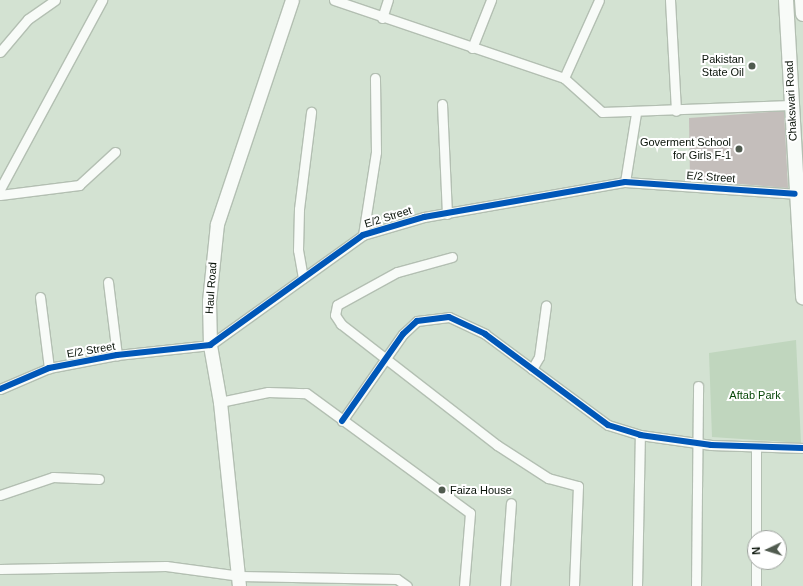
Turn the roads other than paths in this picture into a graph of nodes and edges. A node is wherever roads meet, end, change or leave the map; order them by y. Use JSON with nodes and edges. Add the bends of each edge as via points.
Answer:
{"nodes":[{"id":1,"x":55,"y":0,"type":"edge"},
{"id":2,"x":102,"y":0,"type":"edge"},
{"id":3,"x":292,"y":0,"type":"edge"},
{"id":4,"x":334,"y":0,"type":"edge"},
{"id":5,"x":388,"y":0,"type":"edge"},
{"id":6,"x":491,"y":0,"type":"edge"},
{"id":7,"x":599,"y":0,"type":"edge"},
{"id":8,"x":670,"y":0,"type":"edge"},
{"id":9,"x":786,"y":0,"type":"edge"},
{"id":10,"x":802,"y":0,"type":"edge"},
{"id":11,"x":803,"y":8,"type":"edge"},
{"id":12,"x":803,"y":14,"type":"edge"},
{"id":13,"x":382,"y":18,"type":"junction"},
{"id":14,"x":472,"y":48,"type":"junction"},
{"id":15,"x":0,"y":52,"type":"edge"},
{"id":16,"x":375,"y":78,"type":"dead end"},
{"id":17,"x":564,"y":78,"type":"junction"},
{"id":18,"x":442,"y":104,"type":"dead end"},
{"id":19,"x":791,"y":105,"type":"junction"},
{"id":20,"x":676,"y":111,"type":"junction"},
{"id":21,"x":311,"y":112,"type":"dead end"},
{"id":22,"x":636,"y":113,"type":"junction"},
{"id":23,"x":115,"y":152,"type":"dead end"},
{"id":24,"x":625,"y":182,"type":"junction"},
{"id":25,"x":0,"y":189,"type":"edge"},
{"id":26,"x":795,"y":194,"type":"junction"},
{"id":27,"x":0,"y":195,"type":"edge"},
{"id":28,"x":447,"y":214,"type":"junction"},
{"id":29,"x":363,"y":235,"type":"junction"},
{"id":30,"x":452,"y":257,"type":"dead end"},
{"id":31,"x":303,"y":278,"type":"junction"},
{"id":32,"x":108,"y":282,"type":"dead end"},
{"id":33,"x":40,"y":297,"type":"dead end"},
{"id":34,"x":803,"y":298,"type":"edge"},
{"id":35,"x":546,"y":305,"type":"dead end"},
{"id":36,"x":210,"y":345,"type":"junction"},
{"id":37,"x":117,"y":355,"type":"junction"},
{"id":38,"x":384,"y":357,"type":"junction"},
{"id":39,"x":49,"y":368,"type":"junction"},
{"id":40,"x":532,"y":369,"type":"junction"},
{"id":41,"x":698,"y":386,"type":"dead end"},
{"id":42,"x":0,"y":389,"type":"edge"},
{"id":43,"x":220,"y":402,"type":"junction"},
{"id":44,"x":342,"y":421,"type":"junction"},
{"id":45,"x":640,"y":435,"type":"junction"},
{"id":46,"x":698,"y":443,"type":"junction"},
{"id":47,"x":756,"y":447,"type":"junction"},
{"id":48,"x":803,"y":448,"type":"edge"},
{"id":49,"x":99,"y":478,"type":"dead end"},
{"id":50,"x":0,"y":495,"type":"edge"},
{"id":51,"x":511,"y":503,"type":"dead end"},
{"id":52,"x":756,"y":530,"type":"edge"},
{"id":53,"x":0,"y":569,"type":"edge"},
{"id":54,"x":756,"y":570,"type":"edge"},
{"id":55,"x":239,"y":581,"type":"edge"},
{"id":56,"x":407,"y":586,"type":"edge"},
{"id":57,"x":464,"y":586,"type":"edge"},
{"id":58,"x":505,"y":586,"type":"edge"},
{"id":59,"x":574,"y":586,"type":"edge"},
{"id":60,"x":637,"y":586,"type":"edge"},
{"id":61,"x":696,"y":586,"type":"edge"},
{"id":62,"x":756,"y":586,"type":"edge"}],
"edges":[{"from":1,"to":15,"type":"street","via":[[28,19]]},
{"from":2,"to":25,"type":"street"},
{"from":3,"to":36,"type":"main road","name":"Haul Road","via":[[217,224],[209,301]]},
{"from":4,"to":13,"type":"street"},
{"from":5,"to":13,"type":"street"},
{"from":6,"to":14,"type":"street"},
{"from":7,"to":17,"type":"street"},
{"from":8,"to":20,"type":"street"},
{"from":9,"to":19,"type":"main road","name":"Chakswari Road"},
{"from":10,"to":11,"type":"main road"},
{"from":11,"to":12,"type":"main road"},
{"from":13,"to":14,"type":"street"},
{"from":14,"to":17,"type":"street"},
{"from":16,"to":29,"type":"street","via":[[376,152]]},
{"from":17,"to":22,"type":"street","via":[[602,112]]},
{"from":18,"to":28,"type":"street"},
{"from":19,"to":20,"type":"street"},
{"from":19,"to":26,"type":"main road","name":"Chakswari Road"},
{"from":20,"to":22,"type":"street"},
{"from":21,"to":31,"type":"street","via":[[298,250]]},
{"from":22,"to":24,"type":"street"},
{"from":23,"to":27,"type":"street","via":[[79,185]]},
{"from":24,"to":26,"type":"street","name":"E/2 Street"},
{"from":24,"to":28,"type":"street","name":"E/2 Street"},
{"from":26,"to":34,"type":"main road","name":"Chakswari Road"},
{"from":28,"to":29,"type":"street","name":"E/2 Street","via":[[424,217]]},
{"from":29,"to":31,"type":"street","name":"E/2 Street"},
{"from":30,"to":38,"type":"street","via":[[397,272],[337,305],[335,315],[341,324]]},
{"from":31,"to":36,"type":"street","name":"E/2 Street"},
{"from":32,"to":37,"type":"street"},
{"from":33,"to":39,"type":"street"},
{"from":35,"to":40,"type":"street","via":[[539,357]]},
{"from":36,"to":37,"type":"street","name":"E/2 Street"},
{"from":36,"to":43,"type":"main road","name":"Haul Road"},
{"from":37,"to":39,"type":"street","name":"E/2 Street"},
{"from":38,"to":40,"type":"street","via":[[417,321],[449,317],[485,334]]},
{"from":38,"to":44,"type":"street"},
{"from":38,"to":59,"type":"street","via":[[497,445],[548,478],[578,486]]},
{"from":39,"to":42,"type":"street","name":"E/2 Street"},
{"from":40,"to":45,"type":"street","via":[[608,425]]},
{"from":41,"to":46,"type":"street"},
{"from":43,"to":44,"type":"street","via":[[268,392],[306,393]]},
{"from":43,"to":55,"type":"main road","name":"Haul Road"},
{"from":44,"to":57,"type":"street","via":[[470,513]]},
{"from":45,"to":46,"type":"street"},
{"from":45,"to":60,"type":"street"},
{"from":46,"to":47,"type":"street"},
{"from":46,"to":61,"type":"street"},
{"from":47,"to":48,"type":"street"},
{"from":47,"to":52,"type":"street"},
{"from":49,"to":50,"type":"street","via":[[53,478]]},
{"from":51,"to":58,"type":"street"},
{"from":53,"to":55,"type":"street","via":[[166,566]]},
{"from":54,"to":62,"type":"street"},
{"from":55,"to":56,"type":"street","via":[[397,579]]}]}
